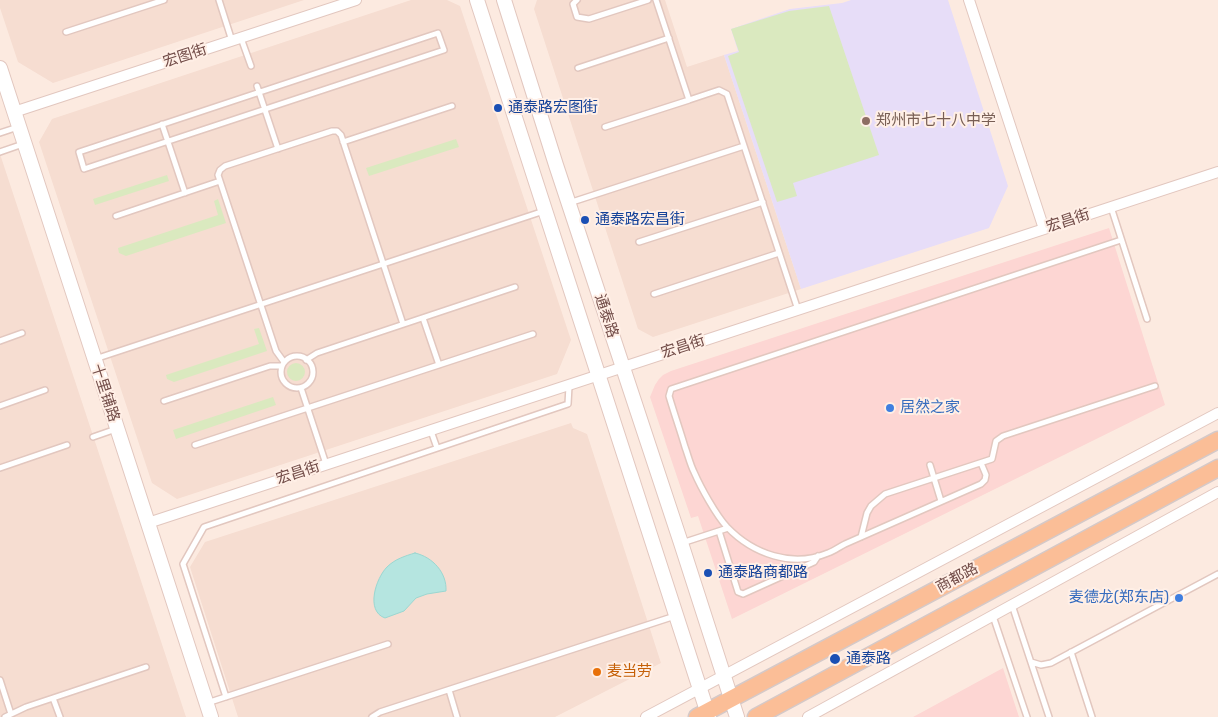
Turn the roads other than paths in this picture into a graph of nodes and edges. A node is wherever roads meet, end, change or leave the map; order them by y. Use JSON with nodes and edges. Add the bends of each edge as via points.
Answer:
{"nodes":[{"id":1,"x":164,"y":0,"type":"edge"},
{"id":2,"x":218,"y":0,"type":"edge"},
{"id":3,"x":356,"y":0,"type":"edge"},
{"id":4,"x":476,"y":0,"type":"edge"},
{"id":5,"x":504,"y":0,"type":"edge"},
{"id":6,"x":577,"y":0,"type":"edge"},
{"id":7,"x":648,"y":0,"type":"edge"},
{"id":8,"x":656,"y":0,"type":"edge"},
{"id":9,"x":969,"y":0,"type":"edge"},
{"id":10,"x":66,"y":32,"type":"dead end"},
{"id":11,"x":669,"y":38,"type":"junction"},
{"id":12,"x":236,"y":39,"type":"junction"},
{"id":13,"x":251,"y":66,"type":"dead end"},
{"id":14,"x":0,"y":68,"type":"edge"},
{"id":15,"x":578,"y":68,"type":"dead end"},
{"id":16,"x":258,"y":89,"type":"junction"},
{"id":17,"x":689,"y":100,"type":"junction"},
{"id":18,"x":452,"y":106,"type":"dead end"},
{"id":19,"x":265,"y":109,"type":"junction"},
{"id":20,"x":14,"y":112,"type":"junction"},
{"id":21,"x":162,"y":124,"type":"junction"},
{"id":22,"x":19,"y":127,"type":"junction"},
{"id":23,"x":605,"y":127,"type":"dead end"},
{"id":24,"x":0,"y":133,"type":"edge"},
{"id":25,"x":167,"y":141,"type":"junction"},
{"id":26,"x":343,"y":142,"type":"junction"},
{"id":27,"x":24,"y":144,"type":"junction"},
{"id":28,"x":744,"y":146,"type":"junction"},
{"id":29,"x":278,"y":149,"type":"junction"},
{"id":30,"x":0,"y":152,"type":"edge"},
{"id":31,"x":1218,"y":172,"type":"edge"},
{"id":32,"x":220,"y":181,"type":"junction"},
{"id":33,"x":184,"y":193,"type":"junction"},
{"id":34,"x":763,"y":202,"type":"junction"},
{"id":35,"x":569,"y":203,"type":"junction"},
{"id":36,"x":1111,"y":207,"type":"junction"},
{"id":37,"x":544,"y":210,"type":"junction"},
{"id":38,"x":116,"y":216,"type":"dead end"},
{"id":39,"x":1044,"y":229,"type":"junction"},
{"id":40,"x":1121,"y":240,"type":"junction"},
{"id":41,"x":639,"y":242,"type":"dead end"},
{"id":42,"x":779,"y":254,"type":"junction"},
{"id":43,"x":384,"y":264,"type":"junction"},
{"id":44,"x":515,"y":287,"type":"dead end"},
{"id":45,"x":654,"y":294,"type":"dead end"},
{"id":46,"x":261,"y":304,"type":"junction"},
{"id":47,"x":798,"y":310,"type":"junction"},
{"id":48,"x":423,"y":318,"type":"junction"},
{"id":49,"x":1147,"y":320,"type":"dead end"},
{"id":50,"x":404,"y":324,"type":"junction"},
{"id":51,"x":22,"y":333,"type":"dead end"},
{"id":52,"x":533,"y":334,"type":"dead end"},
{"id":53,"x":0,"y":340,"type":"edge"},
{"id":54,"x":94,"y":359,"type":"junction"},
{"id":55,"x":306,"y":360,"type":"junction"},
{"id":56,"x":283,"y":364,"type":"junction"},
{"id":57,"x":438,"y":365,"type":"junction"},
{"id":58,"x":623,"y":367,"type":"junction"},
{"id":59,"x":598,"y":375,"type":"junction"},
{"id":60,"x":569,"y":385,"type":"junction"},
{"id":61,"x":1155,"y":386,"type":"dead end"},
{"id":62,"x":301,"y":388,"type":"junction"},
{"id":63,"x":45,"y":390,"type":"dead end"},
{"id":64,"x":164,"y":401,"type":"dead end"},
{"id":65,"x":0,"y":406,"type":"edge"},
{"id":66,"x":308,"y":408,"type":"junction"},
{"id":67,"x":1218,"y":413,"type":"edge"},
{"id":68,"x":117,"y":429,"type":"junction"},
{"id":69,"x":431,"y":430,"type":"junction"},
{"id":70,"x":93,"y":436,"type":"dead end"},
{"id":71,"x":1218,"y":440,"type":"edge"},
{"id":72,"x":67,"y":445,"type":"dead end"},
{"id":73,"x":195,"y":446,"type":"dead end"},
{"id":74,"x":437,"y":448,"type":"junction"},
{"id":75,"x":981,"y":463,"type":"junction"},
{"id":76,"x":326,"y":464,"type":"junction"},
{"id":77,"x":930,"y":465,"type":"dead end"},
{"id":78,"x":0,"y":468,"type":"edge"},
{"id":79,"x":1218,"y":468,"type":"edge"},
{"id":80,"x":934,"y":478,"type":"junction"},
{"id":81,"x":1218,"y":492,"type":"edge"},
{"id":82,"x":942,"y":501,"type":"junction"},
{"id":83,"x":148,"y":523,"type":"junction"},
{"id":84,"x":728,"y":528,"type":"junction"},
{"id":85,"x":718,"y":531,"type":"junction"},
{"id":86,"x":861,"y":537,"type":"junction"},
{"id":87,"x":681,"y":543,"type":"junction"},
{"id":88,"x":818,"y":556,"type":"junction"},
{"id":89,"x":1218,"y":574,"type":"edge"},
{"id":90,"x":1012,"y":606,"type":"junction"},
{"id":91,"x":676,"y":616,"type":"junction"},
{"id":92,"x":993,"y":616,"type":"junction"},
{"id":93,"x":388,"y":644,"type":"dead end"},
{"id":94,"x":1071,"y":652,"type":"junction"},
{"id":95,"x":1031,"y":662,"type":"junction"},
{"id":96,"x":146,"y":667,"type":"dead end"},
{"id":97,"x":724,"y":676,"type":"junction"},
{"id":98,"x":0,"y":680,"type":"edge"},
{"id":99,"x":699,"y":688,"type":"junction"},
{"id":100,"x":448,"y":690,"type":"junction"},
{"id":101,"x":226,"y":697,"type":"junction"},
{"id":102,"x":54,"y":698,"type":"junction"},
{"id":103,"x":731,"y":699,"type":"junction"},
{"id":104,"x":207,"y":703,"type":"junction"},
{"id":105,"x":12,"y":714,"type":"junction"},
{"id":106,"x":704,"y":715,"type":"edge"},
{"id":107,"x":5,"y":717,"type":"edge"},
{"id":108,"x":60,"y":717,"type":"edge"},
{"id":109,"x":211,"y":717,"type":"edge"},
{"id":110,"x":372,"y":717,"type":"edge"},
{"id":111,"x":457,"y":717,"type":"edge"},
{"id":112,"x":646,"y":717,"type":"edge"},
{"id":113,"x":737,"y":717,"type":"edge"},
{"id":114,"x":756,"y":717,"type":"edge"},
{"id":115,"x":808,"y":717,"type":"edge"},
{"id":116,"x":1026,"y":717,"type":"edge"},
{"id":117,"x":1049,"y":717,"type":"edge"},
{"id":118,"x":1092,"y":717,"type":"edge"}],
"edges":[{"from":1,"to":10,"type":"lane"},
{"from":2,"to":12,"type":"lane"},
{"from":3,"to":12,"type":"street","name":"宏图街"},
{"from":4,"to":37,"type":"street","name":"通泰路"},
{"from":5,"to":35,"type":"street","name":"通泰路"},
{"from":6,"to":7,"type":"lane","via":[[573,4],[577,17],[589,19]]},
{"from":8,"to":11,"type":"lane"},
{"from":9,"to":39,"type":"street"},
{"from":11,"to":15,"type":"lane"},
{"from":11,"to":17,"type":"lane"},
{"from":12,"to":13,"type":"lane"},
{"from":12,"to":20,"type":"street","name":"宏图街"},
{"from":14,"to":20,"type":"street","name":"十里铺路"},
{"from":16,"to":19,"type":"lane"},
{"from":16,"to":19,"type":"lane","via":[[438,33],[444,50]]},
{"from":16,"to":21,"type":"lane"},
{"from":17,"to":23,"type":"lane"},
{"from":17,"to":28,"type":"lane","via":[[719,90],[728,94]]},
{"from":18,"to":26,"type":"lane"},
{"from":19,"to":25,"type":"lane"},
{"from":19,"to":29,"type":"lane"},
{"from":20,"to":22,"type":"street","name":"十里铺路"},
{"from":21,"to":25,"type":"lane"},
{"from":21,"to":25,"type":"lane","via":[[79,152],[84,168]]},
{"from":22,"to":24,"type":"lane"},
{"from":22,"to":27,"type":"street","name":"十里铺路"},
{"from":25,"to":33,"type":"lane"},
{"from":26,"to":29,"type":"lane","via":[[337,131],[332,131]]},
{"from":26,"to":43,"type":"lane"},
{"from":27,"to":30,"type":"lane"},
{"from":27,"to":54,"type":"street","name":"十里铺路"},
{"from":28,"to":34,"type":"lane"},
{"from":28,"to":35,"type":"lane"},
{"from":29,"to":32,"type":"lane","via":[[225,166],[218,175]]},
{"from":31,"to":36,"type":"street","name":"宏昌街"},
{"from":32,"to":33,"type":"lane"},
{"from":32,"to":46,"type":"lane"},
{"from":33,"to":38,"type":"lane"},
{"from":34,"to":41,"type":"lane"},
{"from":34,"to":42,"type":"lane"},
{"from":35,"to":58,"type":"street","name":"通泰路"},
{"from":36,"to":39,"type":"street","name":"宏昌街"},
{"from":36,"to":40,"type":"lane"},
{"from":37,"to":43,"type":"lane"},
{"from":37,"to":59,"type":"street","name":"通泰路"},
{"from":39,"to":47,"type":"street","name":"宏昌街"},
{"from":40,"to":49,"type":"lane"},
{"from":40,"to":84,"type":"lane","via":[[671,389],[669,396],[694,471]]},
{"from":42,"to":45,"type":"lane"},
{"from":42,"to":47,"type":"lane"},
{"from":43,"to":46,"type":"lane"},
{"from":43,"to":50,"type":"lane"},
{"from":44,"to":48,"type":"lane"},
{"from":46,"to":54,"type":"lane"},
{"from":46,"to":56,"type":"lane"},
{"from":47,"to":58,"type":"street","name":"宏昌街"},
{"from":48,"to":50,"type":"lane"},
{"from":48,"to":57,"type":"lane"},
{"from":50,"to":55,"type":"lane","via":[[317,353]]},
{"from":51,"to":53,"type":"lane"},
{"from":52,"to":57,"type":"lane"},
{"from":54,"to":68,"type":"street","name":"十里铺路"},
{"from":55,"to":56,"type":"lane","via":[[293,357]]},
{"from":55,"to":62,"type":"lane","via":[[312,367],[312,377]]},
{"from":56,"to":62,"type":"lane","via":[[280,375],[286,385]]},
{"from":56,"to":64,"type":"lane"},
{"from":57,"to":66,"type":"lane"},
{"from":58,"to":59,"type":"street","name":"宏昌街"},
{"from":58,"to":87,"type":"street","name":"通泰路"},
{"from":59,"to":60,"type":"street","name":"宏昌街"},
{"from":59,"to":91,"type":"street","name":"通泰路"},
{"from":60,"to":69,"type":"street","name":"宏昌街"},
{"from":60,"to":74,"type":"lane","via":[[568,404]]},
{"from":61,"to":75,"type":"lane","via":[[1004,436],[996,440],[992,459]]},
{"from":62,"to":66,"type":"lane"},
{"from":63,"to":65,"type":"lane"},
{"from":66,"to":73,"type":"lane"},
{"from":66,"to":76,"type":"lane"},
{"from":67,"to":97,"type":"street"},
{"from":68,"to":70,"type":"lane"},
{"from":68,"to":83,"type":"street","name":"十里铺路"},
{"from":69,"to":74,"type":"lane"},
{"from":69,"to":76,"type":"street","name":"宏昌街"},
{"from":71,"to":103,"type":"main road","name":"商都路"},
{"from":72,"to":78,"type":"lane"},
{"from":74,"to":101,"type":"lane","via":[[204,527],[183,564]]},
{"from":75,"to":80,"type":"lane"},
{"from":75,"to":82,"type":"lane","via":[[985,480]]},
{"from":76,"to":83,"type":"street","name":"宏昌街"},
{"from":77,"to":80,"type":"lane"},
{"from":79,"to":114,"type":"main road","name":"商都路"},
{"from":80,"to":82,"type":"lane"},
{"from":80,"to":86,"type":"lane","via":[[885,494],[867,513]]},
{"from":81,"to":90,"type":"street"},
{"from":82,"to":86,"type":"lane"},
{"from":83,"to":104,"type":"street","name":"十里铺路"},
{"from":84,"to":85,"type":"lane"},
{"from":84,"to":88,"type":"lane","via":[[755,549],[772,556],[791,559]]},
{"from":85,"to":87,"type":"lane"},
{"from":85,"to":88,"type":"lane","via":[[738,592],[744,594],[814,562]]},
{"from":86,"to":88,"type":"lane"},
{"from":87,"to":97,"type":"street","name":"通泰路"},
{"from":89,"to":94,"type":"lane"},
{"from":90,"to":92,"type":"street"},
{"from":90,"to":95,"type":"lane"},
{"from":91,"to":99,"type":"street","name":"通泰路"},
{"from":91,"to":100,"type":"lane"},
{"from":92,"to":115,"type":"street"},
{"from":92,"to":116,"type":"lane"},
{"from":93,"to":101,"type":"lane"},
{"from":94,"to":95,"type":"lane","via":[[1050,663]]},
{"from":94,"to":118,"type":"lane"},
{"from":95,"to":117,"type":"lane"},
{"from":96,"to":102,"type":"lane"},
{"from":97,"to":99,"type":"street"},
{"from":97,"to":103,"type":"street","name":"通泰路"},
{"from":98,"to":105,"type":"lane"},
{"from":99,"to":106,"type":"street","name":"通泰路"},
{"from":99,"to":112,"type":"street"},
{"from":100,"to":110,"type":"lane"},
{"from":100,"to":111,"type":"lane"},
{"from":101,"to":104,"type":"lane"},
{"from":102,"to":105,"type":"lane"},
{"from":102,"to":108,"type":"lane"},
{"from":103,"to":106,"type":"main road","name":"商都路"},
{"from":103,"to":113,"type":"street","name":"通泰路"},
{"from":104,"to":109,"type":"street","name":"十里铺路"},
{"from":105,"to":107,"type":"lane"}]}
